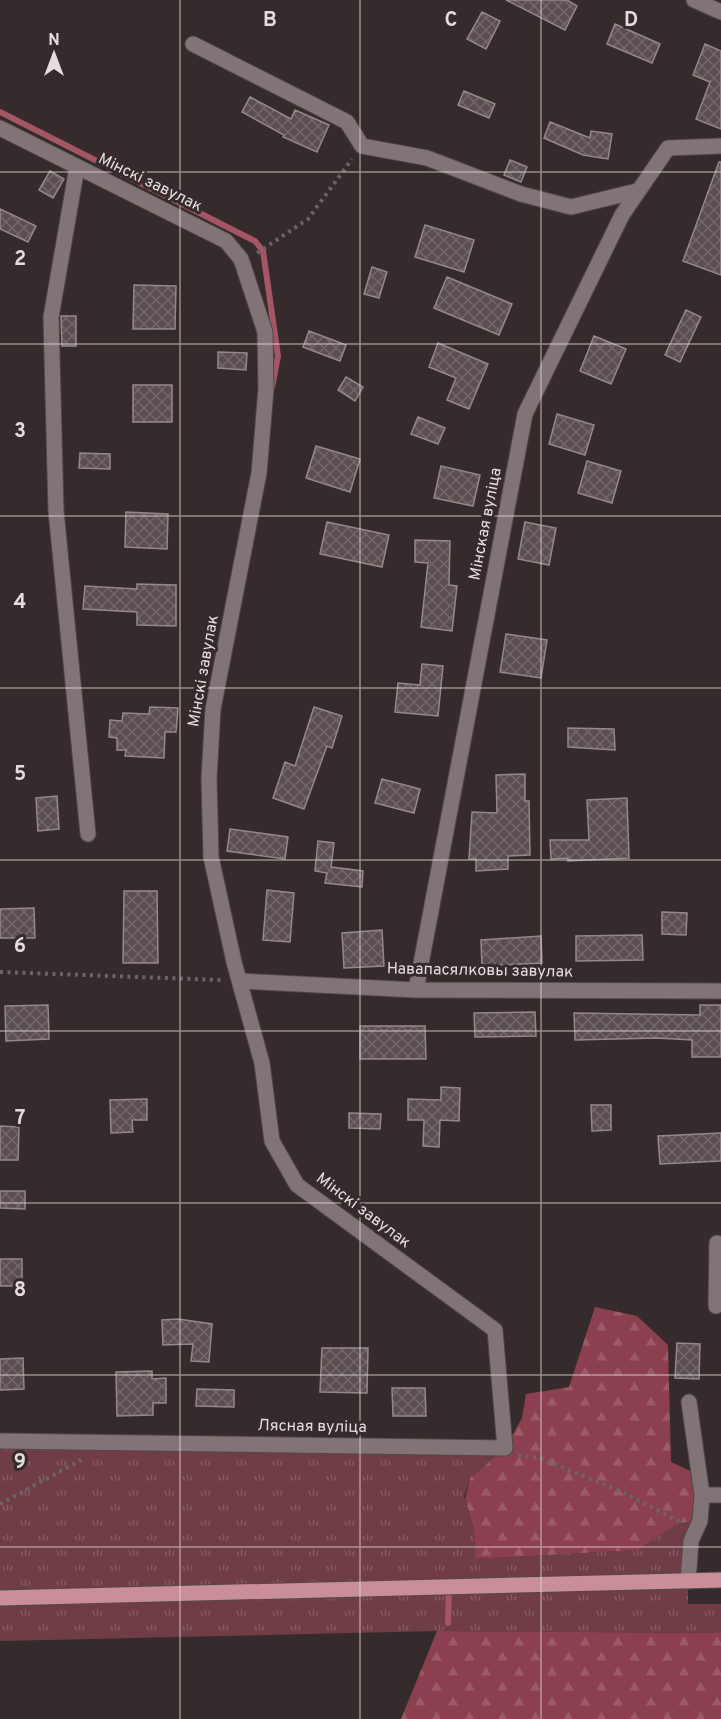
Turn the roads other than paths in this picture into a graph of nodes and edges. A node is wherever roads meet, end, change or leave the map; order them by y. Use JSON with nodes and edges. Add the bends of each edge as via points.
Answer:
{"nodes":[{"id":1,"x":694,"y":0,"type":"edge"},
{"id":2,"x":721,"y":12,"type":"edge"},
{"id":3,"x":193,"y":44,"type":"dead end"},
{"id":4,"x":0,"y":128,"type":"edge"},
{"id":5,"x":721,"y":146,"type":"edge"},
{"id":6,"x":77,"y":167,"type":"junction"},
{"id":7,"x":637,"y":191,"type":"junction"},
{"id":8,"x":88,"y":834,"type":"dead end"},
{"id":9,"x":240,"y":981,"type":"junction"},
{"id":10,"x":416,"y":990,"type":"junction"},
{"id":11,"x":721,"y":991,"type":"edge"},
{"id":12,"x":717,"y":1243,"type":"dead end"},
{"id":13,"x":716,"y":1306,"type":"dead end"},
{"id":14,"x":689,"y":1402,"type":"dead end"},
{"id":15,"x":0,"y":1441,"type":"edge"},
{"id":16,"x":505,"y":1448,"type":"joint"},
{"id":17,"x":702,"y":1495,"type":"junction"},
{"id":18,"x":721,"y":1495,"type":"edge"},
{"id":19,"x":721,"y":1580,"type":"edge"},
{"id":20,"x":688,"y":1581,"type":"junction"},
{"id":21,"x":0,"y":1598,"type":"edge"}],
"edges":[{"from":1,"to":2,"type":"street"},
{"from":3,"to":7,"type":"street","via":[[347,122],[362,146],[427,158],[521,194],[571,207]]},
{"from":4,"to":6,"type":"street","name":"Мінскі завулак"},
{"from":5,"to":7,"type":"street","name":"Мінская вуліца","via":[[668,148]]},
{"from":6,"to":8,"type":"street","via":[[51,317],[56,511]]},
{"from":6,"to":9,"type":"street","name":"Мінскі завулак","via":[[226,241],[241,260],[265,332],[266,389],[259,473],[213,709],[209,779],[211,857]]},
{"from":7,"to":10,"type":"street","name":"Мінская вуліца","via":[[525,414]]},
{"from":9,"to":10,"type":"street","name":"Навапасялковы завулак"},
{"from":9,"to":16,"type":"street","name":"Мінскі завулак","via":[[262,1062],[272,1141],[297,1185],[495,1330]]},
{"from":10,"to":11,"type":"street","name":"Навапасялковы завулак"},
{"from":12,"to":13,"type":"street"},
{"from":14,"to":17,"type":"street"},
{"from":15,"to":16,"type":"street","name":"Лясная вуліца"},
{"from":17,"to":18,"type":"street"},
{"from":17,"to":20,"type":"street","via":[[700,1521],[691,1541]]},
{"from":19,"to":20,"type":"main road"},
{"from":20,"to":21,"type":"main road"}]}
